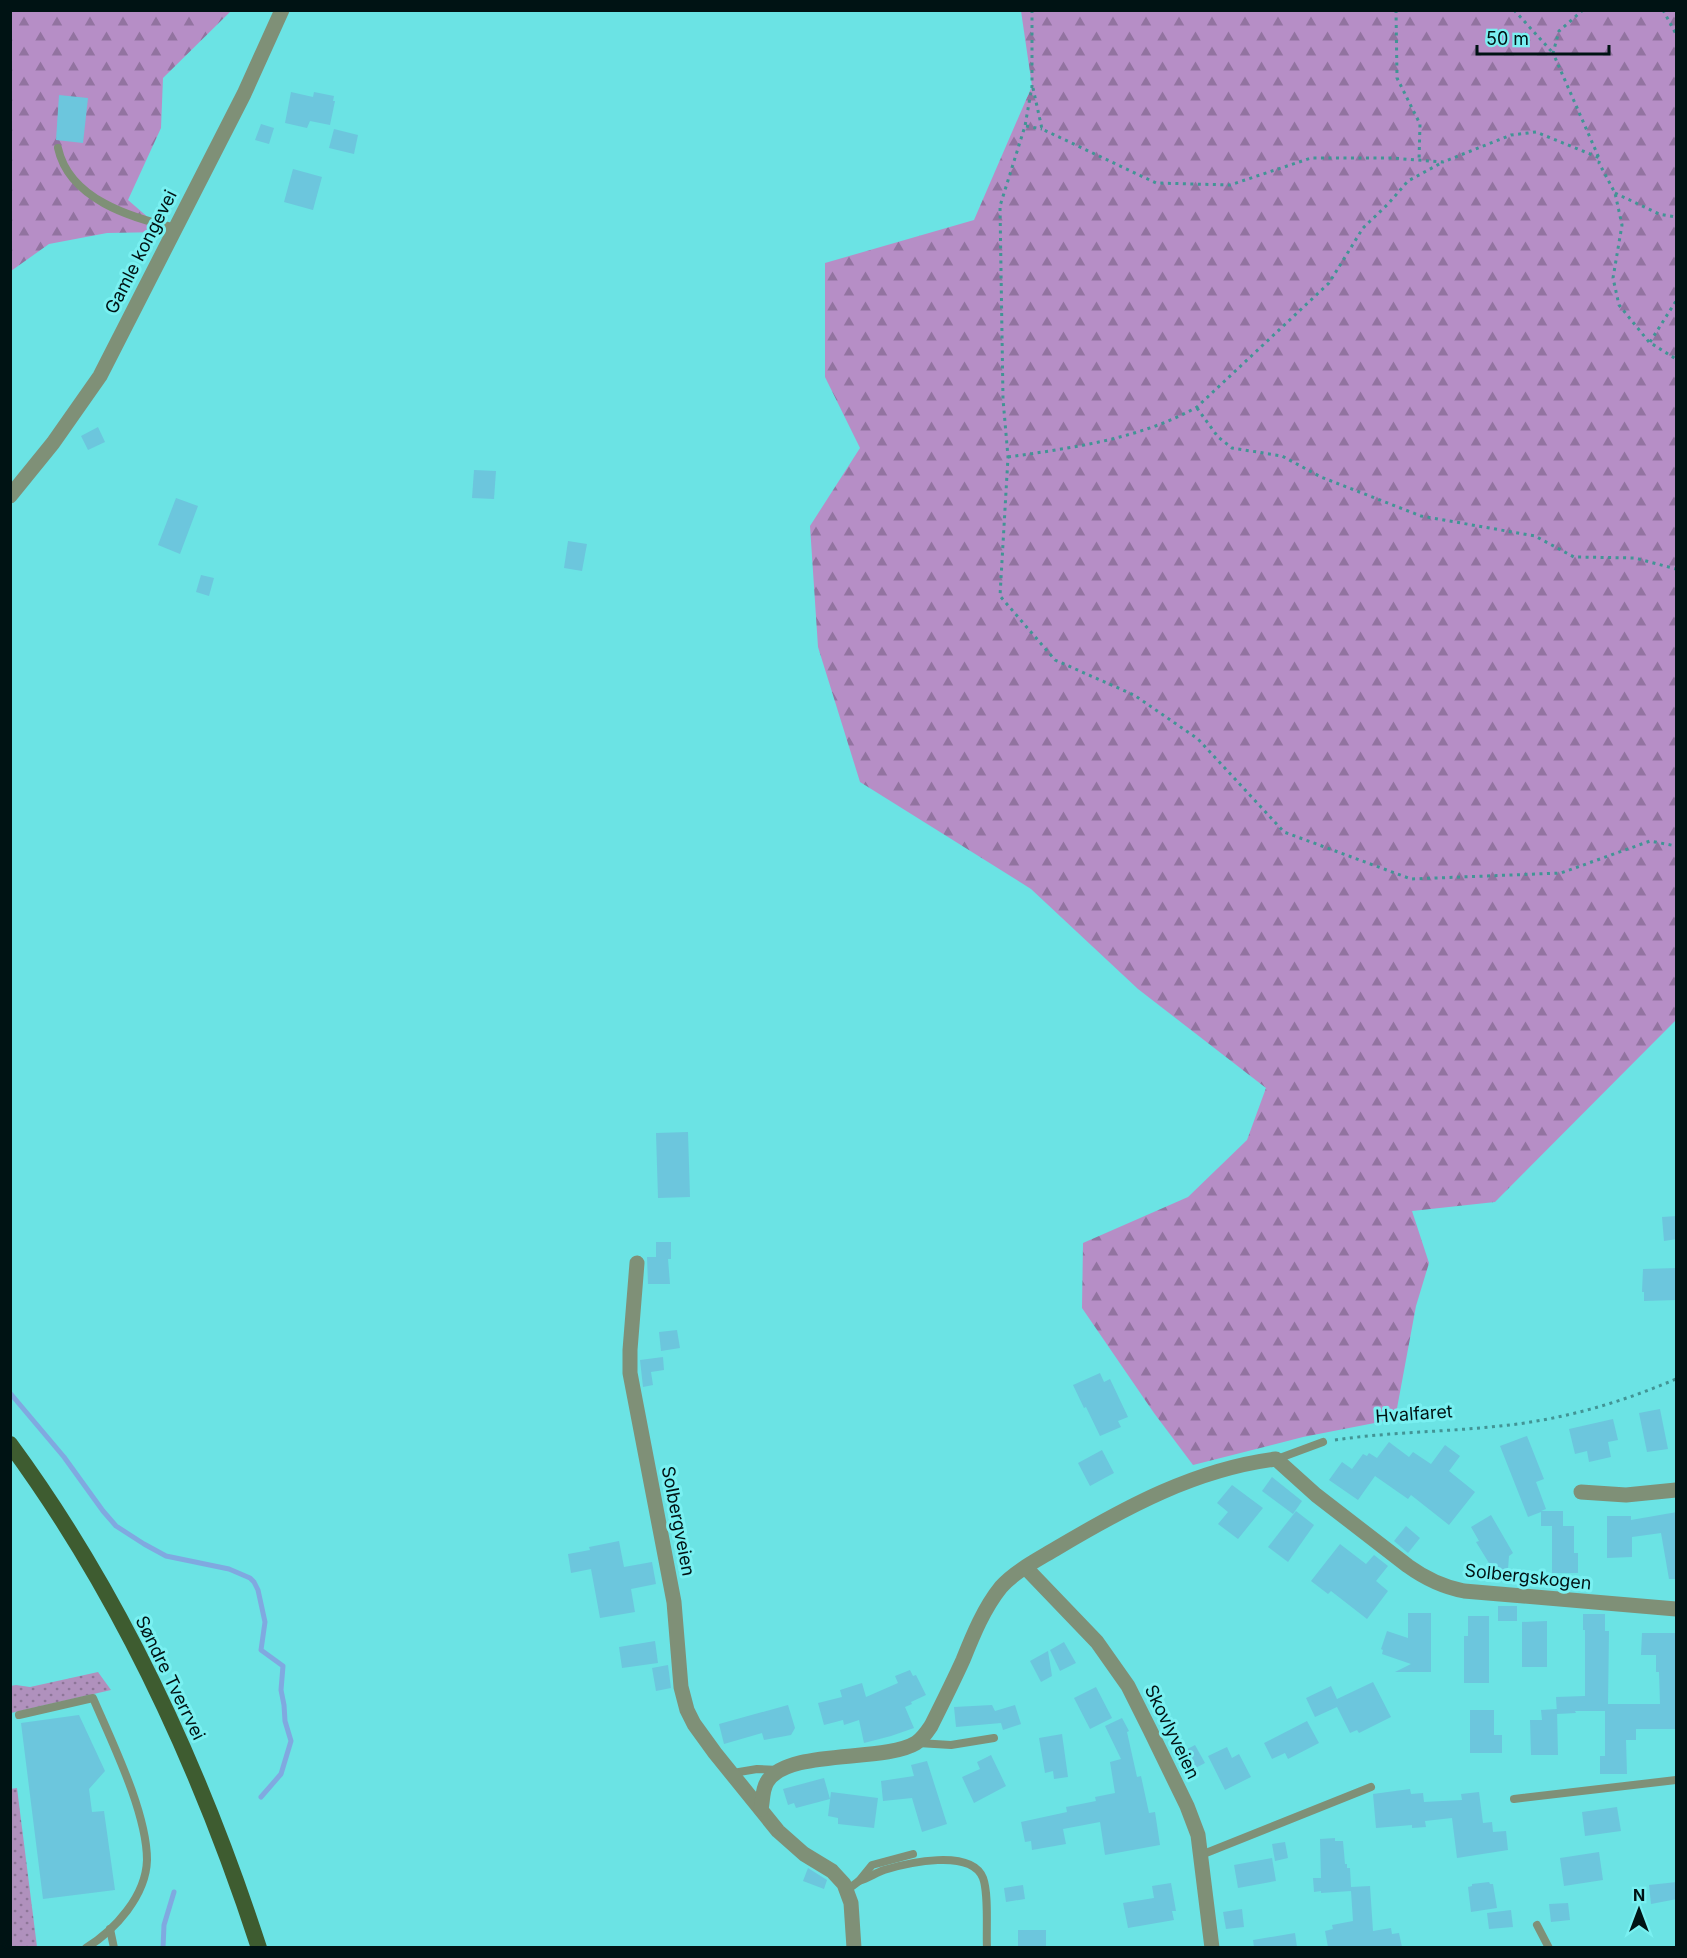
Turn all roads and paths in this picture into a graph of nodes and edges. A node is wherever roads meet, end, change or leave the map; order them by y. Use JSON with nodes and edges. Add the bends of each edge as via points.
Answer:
{"nodes":[{"id":1,"x":282,"y":10,"type":"edge"},
{"id":2,"x":1032,"y":10,"type":"edge"},
{"id":3,"x":1396,"y":10,"type":"edge"},
{"id":4,"x":1514,"y":10,"type":"edge"},
{"id":5,"x":1583,"y":10,"type":"edge"},
{"id":6,"x":1663,"y":10,"type":"edge"},
{"id":7,"x":1677,"y":34,"type":"edge"},
{"id":8,"x":1553,"y":53,"type":"junction"},
{"id":9,"x":1032,"y":86,"type":"junction"},
{"id":10,"x":1025,"y":126,"type":"junction"},
{"id":11,"x":1042,"y":129,"type":"junction"},
{"id":12,"x":58,"y":148,"type":"dead end"},
{"id":13,"x":1600,"y":158,"type":"junction"},
{"id":14,"x":1419,"y":160,"type":"junction"},
{"id":15,"x":1443,"y":162,"type":"junction"},
{"id":16,"x":1615,"y":193,"type":"junction"},
{"id":17,"x":1677,"y":217,"type":"edge"},
{"id":18,"x":176,"y":228,"type":"junction"},
{"id":19,"x":1677,"y":301,"type":"edge"},
{"id":20,"x":1649,"y":342,"type":"junction"},
{"id":21,"x":1677,"y":360,"type":"edge"},
{"id":22,"x":1197,"y":407,"type":"junction"},
{"id":23,"x":1008,"y":457,"type":"junction"},
{"id":24,"x":10,"y":495,"type":"edge"},
{"id":25,"x":1677,"y":569,"type":"edge"},
{"id":26,"x":1677,"y":846,"type":"edge"},
{"id":27,"x":638,"y":1263,"type":"dead end"},
{"id":28,"x":1677,"y":1379,"type":"edge"},
{"id":29,"x":1323,"y":1442,"type":"joint"},
{"id":30,"x":10,"y":1444,"type":"edge"},
{"id":31,"x":1276,"y":1459,"type":"junction"},
{"id":32,"x":1677,"y":1490,"type":"edge"},
{"id":33,"x":1581,"y":1492,"type":"dead end"},
{"id":34,"x":1026,"y":1568,"type":"junction"},
{"id":35,"x":1677,"y":1610,"type":"edge"},
{"id":36,"x":19,"y":1715,"type":"dead end"},
{"id":37,"x":994,"y":1738,"type":"dead end"},
{"id":38,"x":917,"y":1742,"type":"junction"},
{"id":39,"x":781,"y":1770,"type":"junction"},
{"id":40,"x":733,"y":1773,"type":"junction"},
{"id":41,"x":1677,"y":1780,"type":"edge"},
{"id":42,"x":1371,"y":1787,"type":"dead end"},
{"id":43,"x":1514,"y":1799,"type":"dead end"},
{"id":44,"x":761,"y":1809,"type":"junction"},
{"id":45,"x":914,"y":1854,"type":"dead end"},
{"id":46,"x":1202,"y":1855,"type":"junction"},
{"id":47,"x":853,"y":1885,"type":"junction"},
{"id":48,"x":1537,"y":1925,"type":"dead end"},
{"id":49,"x":110,"y":1929,"type":"junction"},
{"id":50,"x":86,"y":1947,"type":"edge"},
{"id":51,"x":114,"y":1947,"type":"edge"},
{"id":52,"x":259,"y":1947,"type":"edge"},
{"id":53,"x":854,"y":1947,"type":"edge"},
{"id":54,"x":987,"y":1947,"type":"edge"},
{"id":55,"x":1212,"y":1947,"type":"edge"},
{"id":56,"x":1549,"y":1947,"type":"edge"}],
"edges":[{"from":1,"to":18,"type":"street","name":"Gamle kongevei"},
{"from":2,"to":9,"type":"path"},
{"from":3,"to":14,"type":"path","via":[[1397,78],[1420,124]]},
{"from":4,"to":8,"type":"path"},
{"from":5,"to":8,"type":"path","via":[[1559,31]]},
{"from":6,"to":7,"type":"path"},
{"from":8,"to":13,"type":"path"},
{"from":9,"to":10,"type":"path"},
{"from":9,"to":11,"type":"path"},
{"from":10,"to":11,"type":"path"},
{"from":10,"to":23,"type":"path","via":[[1000,206]]},
{"from":11,"to":14,"type":"path","via":[[1156,183],[1230,185],[1311,158]]},
{"from":12,"to":18,"type":"lane","via":[[74,180],[87,193],[149,222]]},
{"from":13,"to":15,"type":"path","via":[[1536,132],[1511,135]]},
{"from":13,"to":16,"type":"path"},
{"from":14,"to":15,"type":"path"},
{"from":15,"to":22,"type":"path","via":[[1408,181],[1363,228],[1329,283]]},
{"from":16,"to":17,"type":"path","via":[[1659,214]]},
{"from":16,"to":20,"type":"path","via":[[1622,225],[1613,278],[1619,305]]},
{"from":18,"to":24,"type":"street","name":"Gamle kongevei","via":[[100,376]]},
{"from":19,"to":20,"type":"path"},
{"from":20,"to":21,"type":"path"},
{"from":22,"to":23,"type":"path","via":[[1171,422],[1080,447]]},
{"from":22,"to":25,"type":"path","via":[[1218,437],[1232,448],[1282,456],[1322,477],[1421,516],[1535,536],[1574,557],[1635,558]]},
{"from":23,"to":26,"type":"path","via":[[1000,596],[1054,660],[1134,695],[1198,739],[1284,832],[1411,879],[1561,873],[1650,841]]},
{"from":27,"to":40,"type":"street","name":"Solbergveien","via":[[630,1373],[674,1602],[683,1701],[694,1724]]},
{"from":28,"to":29,"type":"path","name":"Hvalfaret","via":[[1580,1413],[1503,1426]]},
{"from":29,"to":31,"type":"lane"},
{"from":30,"to":52,"type":"main road","name":"Søndre Tverrvei","via":[[90,1563],[153,1683],[223,1845]]},
{"from":31,"to":34,"type":"street","via":[[1211,1472],[1155,1494]]},
{"from":31,"to":35,"type":"street","name":"Solbergskogen","via":[[1421,1576],[1440,1585],[1464,1591]]},
{"from":32,"to":33,"type":"street","via":[[1626,1495]]},
{"from":34,"to":38,"type":"street","via":[[996,1594],[931,1726]]},
{"from":34,"to":46,"type":"street","name":"Skovlyveien","via":[[1097,1642],[1123,1678],[1187,1806]]},
{"from":36,"to":49,"type":"lane","via":[[93,1698],[126,1775],[145,1835],[147,1861],[136,1897]]},
{"from":37,"to":38,"type":"lane","via":[[951,1744]]},
{"from":38,"to":39,"type":"street","via":[[908,1747],[797,1764]]},
{"from":39,"to":40,"type":"lane"},
{"from":39,"to":44,"type":"street","via":[[767,1781]]},
{"from":40,"to":44,"type":"street","name":"Solbergveien"},
{"from":41,"to":43,"type":"lane"},
{"from":42,"to":46,"type":"lane"},
{"from":44,"to":47,"type":"street","name":"Solbergveien","via":[[790,1843]]},
{"from":45,"to":47,"type":"lane","via":[[872,1865]]},
{"from":46,"to":55,"type":"street","name":"Skovlyveien"},
{"from":47,"to":53,"type":"street"},
{"from":47,"to":54,"type":"lane","via":[[882,1870],[912,1863],[949,1861],[969,1865],[983,1878]]},
{"from":48,"to":56,"type":"lane"},
{"from":49,"to":50,"type":"lane"},
{"from":49,"to":51,"type":"lane"}]}
